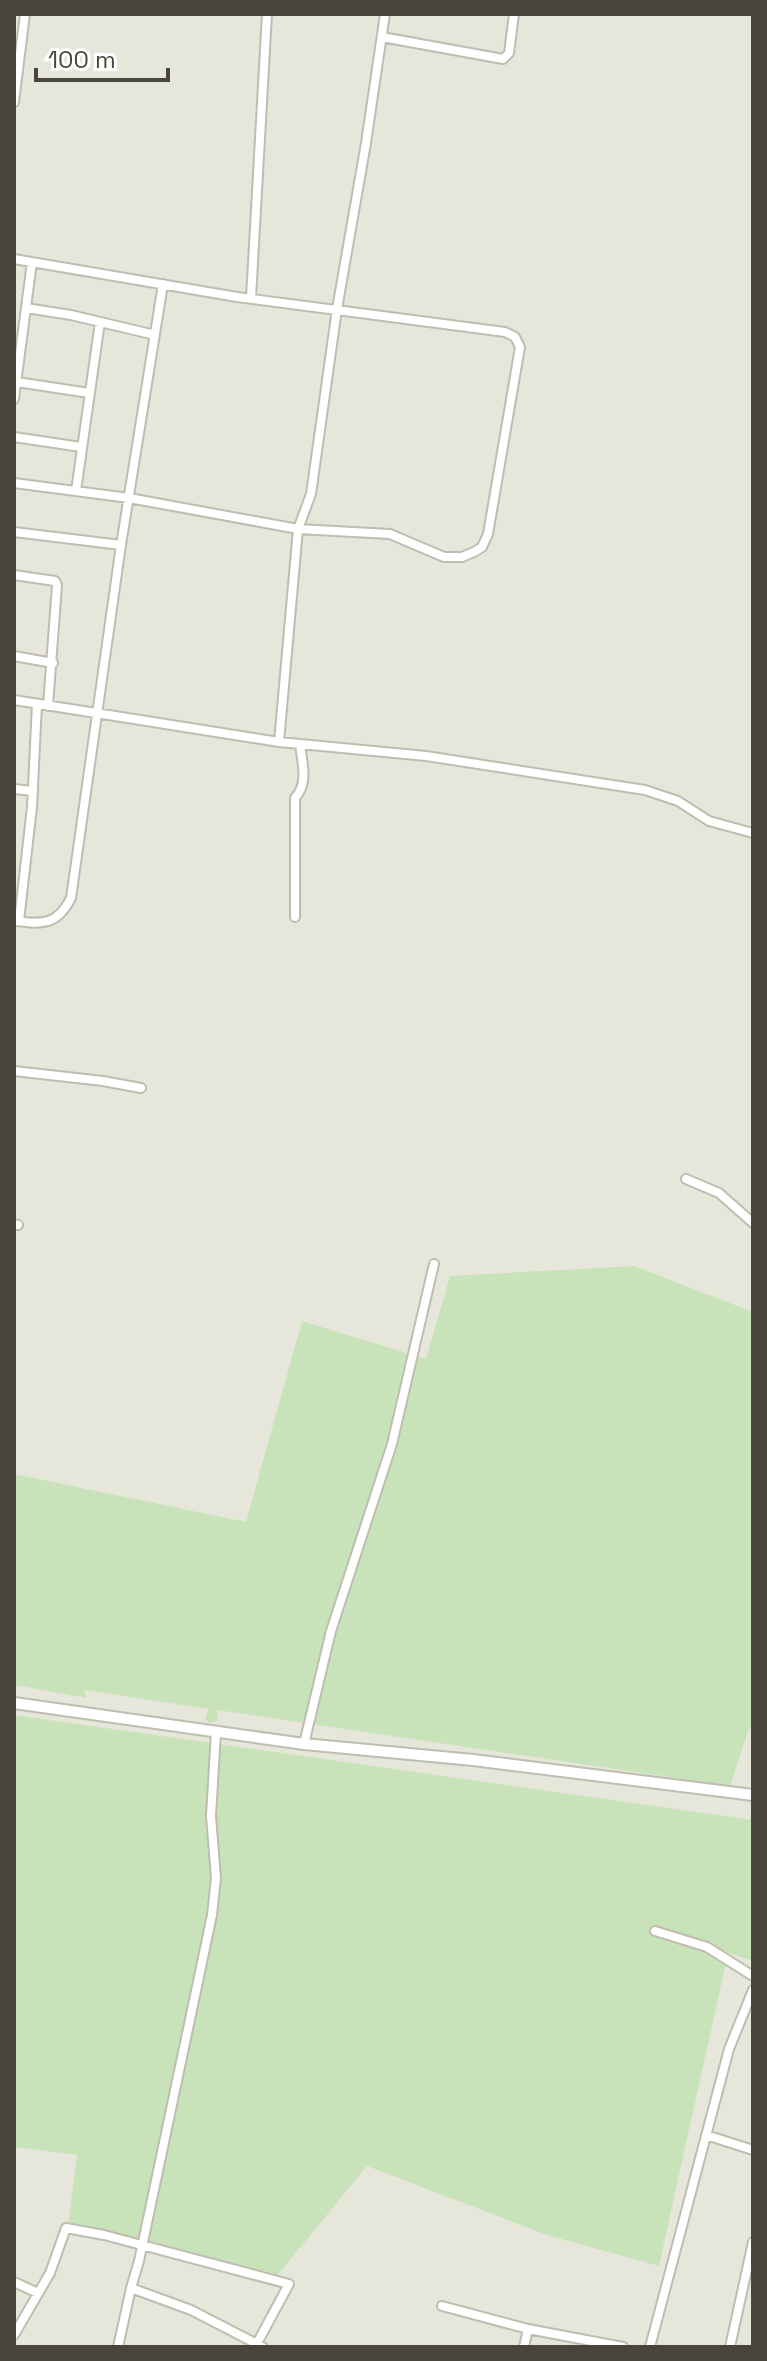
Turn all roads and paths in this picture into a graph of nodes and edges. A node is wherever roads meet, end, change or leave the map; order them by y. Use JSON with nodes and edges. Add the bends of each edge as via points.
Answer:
{"nodes":[{"id":1,"x":25,"y":14,"type":"edge"},
{"id":2,"x":267,"y":14,"type":"edge"},
{"id":3,"x":385,"y":14,"type":"edge"},
{"id":4,"x":514,"y":14,"type":"edge"},
{"id":5,"x":382,"y":37,"type":"junction"},
{"id":6,"x":14,"y":102,"type":"edge"},
{"id":7,"x":14,"y":259,"type":"edge"},
{"id":8,"x":32,"y":262,"type":"junction"},
{"id":9,"x":163,"y":284,"type":"junction"},
{"id":10,"x":251,"y":298,"type":"junction"},
{"id":11,"x":26,"y":308,"type":"junction"},
{"id":12,"x":337,"y":309,"type":"junction"},
{"id":13,"x":100,"y":322,"type":"junction"},
{"id":14,"x":155,"y":335,"type":"junction"},
{"id":15,"x":17,"y":382,"type":"junction"},
{"id":16,"x":89,"y":393,"type":"junction"},
{"id":17,"x":14,"y":399,"type":"edge"},
{"id":18,"x":14,"y":437,"type":"edge"},
{"id":19,"x":81,"y":447,"type":"junction"},
{"id":20,"x":14,"y":483,"type":"edge"},
{"id":21,"x":76,"y":491,"type":"junction"},
{"id":22,"x":129,"y":498,"type":"junction"},
{"id":23,"x":298,"y":529,"type":"junction"},
{"id":24,"x":14,"y":532,"type":"edge"},
{"id":25,"x":121,"y":545,"type":"junction"},
{"id":26,"x":14,"y":575,"type":"edge"},
{"id":27,"x":14,"y":656,"type":"edge"},
{"id":28,"x":53,"y":663,"type":"junction"},
{"id":29,"x":14,"y":700,"type":"edge"},
{"id":30,"x":37,"y":704,"type":"junction"},
{"id":31,"x":48,"y":706,"type":"junction"},
{"id":32,"x":96,"y":714,"type":"junction"},
{"id":33,"x":279,"y":742,"type":"junction"},
{"id":34,"x":300,"y":744,"type":"junction"},
{"id":35,"x":14,"y":789,"type":"edge"},
{"id":36,"x":33,"y":791,"type":"junction"},
{"id":37,"x":753,"y":833,"type":"edge"},
{"id":38,"x":295,"y":917,"type":"dead end"},
{"id":39,"x":17,"y":921,"type":"edge"},
{"id":40,"x":14,"y":1071,"type":"edge"},
{"id":41,"x":141,"y":1088,"type":"dead end"},
{"id":42,"x":686,"y":1179,"type":"dead end"},
{"id":43,"x":753,"y":1223,"type":"edge"},
{"id":44,"x":434,"y":1264,"type":"dead end"},
{"id":45,"x":14,"y":1703,"type":"edge"},
{"id":46,"x":216,"y":1732,"type":"junction"},
{"id":47,"x":304,"y":1744,"type":"junction"},
{"id":48,"x":753,"y":1795,"type":"edge"},
{"id":49,"x":655,"y":1931,"type":"dead end"},
{"id":50,"x":753,"y":1976,"type":"edge"},
{"id":51,"x":753,"y":1990,"type":"edge"},
{"id":52,"x":706,"y":2135,"type":"junction"},
{"id":53,"x":753,"y":2150,"type":"edge"},
{"id":54,"x":753,"y":2242,"type":"edge"},
{"id":55,"x":142,"y":2246,"type":"junction"},
{"id":56,"x":14,"y":2282,"type":"edge"},
{"id":57,"x":131,"y":2288,"type":"junction"},
{"id":58,"x":38,"y":2293,"type":"junction"},
{"id":59,"x":442,"y":2306,"type":"dead end"},
{"id":60,"x":528,"y":2329,"type":"junction"},
{"id":61,"x":14,"y":2335,"type":"edge"},
{"id":62,"x":258,"y":2346,"type":"edge"},
{"id":63,"x":118,"y":2347,"type":"edge"},
{"id":64,"x":524,"y":2347,"type":"edge"},
{"id":65,"x":623,"y":2347,"type":"edge"},
{"id":66,"x":650,"y":2347,"type":"edge"},
{"id":67,"x":730,"y":2347,"type":"edge"}],
"edges":[{"from":1,"to":6,"type":"street"},
{"from":2,"to":10,"type":"street"},
{"from":3,"to":5,"type":"street"},
{"from":4,"to":5,"type":"street","via":[[509,53],[503,59]]},
{"from":5,"to":12,"type":"street"},
{"from":7,"to":8,"type":"street"},
{"from":8,"to":9,"type":"street"},
{"from":8,"to":11,"type":"street"},
{"from":9,"to":10,"type":"street"},
{"from":9,"to":14,"type":"street"},
{"from":10,"to":12,"type":"street"},
{"from":11,"to":13,"type":"street"},
{"from":11,"to":15,"type":"street"},
{"from":12,"to":23,"type":"street","via":[[311,494]]},
{"from":12,"to":23,"type":"street","via":[[515,337],[520,347],[488,534],[474,552],[444,557],[390,534]]},
{"from":13,"to":14,"type":"street"},
{"from":13,"to":16,"type":"street"},
{"from":14,"to":22,"type":"street"},
{"from":15,"to":16,"type":"street"},
{"from":15,"to":17,"type":"street"},
{"from":16,"to":19,"type":"street"},
{"from":18,"to":19,"type":"street"},
{"from":19,"to":21,"type":"street"},
{"from":20,"to":21,"type":"street"},
{"from":21,"to":22,"type":"street"},
{"from":22,"to":23,"type":"street"},
{"from":22,"to":25,"type":"street"},
{"from":23,"to":33,"type":"street"},
{"from":24,"to":25,"type":"street"},
{"from":25,"to":32,"type":"street"},
{"from":26,"to":28,"type":"street","via":[[57,585]]},
{"from":27,"to":28,"type":"street"},
{"from":28,"to":31,"type":"street"},
{"from":29,"to":30,"type":"street"},
{"from":30,"to":31,"type":"street"},
{"from":30,"to":36,"type":"street"},
{"from":31,"to":32,"type":"street"},
{"from":32,"to":33,"type":"street"},
{"from":32,"to":39,"type":"street","via":[[71,898],[53,920]]},
{"from":33,"to":34,"type":"street"},
{"from":34,"to":37,"type":"street","via":[[426,756],[645,790],[678,801],[709,821]]},
{"from":34,"to":38,"type":"street","via":[[304,780],[295,798]]},
{"from":35,"to":36,"type":"street"},
{"from":36,"to":39,"type":"street"},
{"from":40,"to":41,"type":"street"},
{"from":42,"to":43,"type":"street","via":[[719,1193]]},
{"from":44,"to":47,"type":"street","via":[[392,1444],[331,1631]]},
{"from":45,"to":46,"type":"street"},
{"from":46,"to":47,"type":"street"},
{"from":46,"to":55,"type":"street","via":[[212,1915]]},
{"from":47,"to":48,"type":"street"},
{"from":49,"to":50,"type":"street","via":[[707,1947]]},
{"from":51,"to":52,"type":"street","via":[[729,2049]]},
{"from":52,"to":53,"type":"street"},
{"from":52,"to":66,"type":"street"},
{"from":54,"to":67,"type":"street"},
{"from":55,"to":57,"type":"street"},
{"from":55,"to":58,"type":"street","via":[[66,2228]]},
{"from":55,"to":62,"type":"street","via":[[289,2284]]},
{"from":56,"to":58,"type":"street"},
{"from":57,"to":62,"type":"street","via":[[191,2310]]},
{"from":57,"to":63,"type":"street"},
{"from":58,"to":61,"type":"street"},
{"from":59,"to":60,"type":"street"},
{"from":60,"to":64,"type":"street"},
{"from":60,"to":65,"type":"street"}]}
